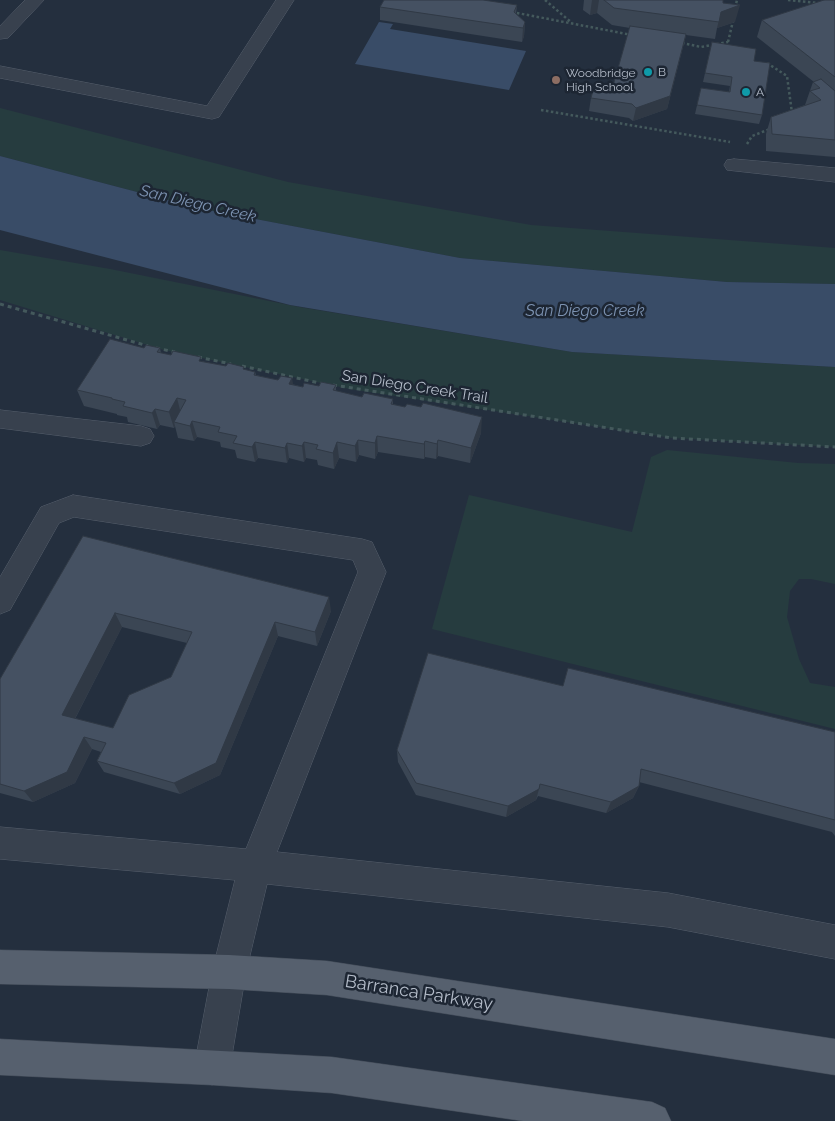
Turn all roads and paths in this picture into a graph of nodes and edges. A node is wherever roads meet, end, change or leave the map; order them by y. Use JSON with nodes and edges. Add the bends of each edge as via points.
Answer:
{"nodes":[{"id":1,"x":35,"y":0,"type":"edge"},
{"id":2,"x":285,"y":0,"type":"edge"},
{"id":3,"x":545,"y":0,"type":"edge"},
{"id":4,"x":737,"y":0,"type":"edge"},
{"id":5,"x":788,"y":0,"type":"edge"},
{"id":6,"x":826,"y":4,"type":"edge"},
{"id":7,"x":735,"y":8,"type":"edge"},
{"id":8,"x":507,"y":11,"type":"edge"},
{"id":9,"x":733,"y":17,"type":"edge"},
{"id":10,"x":572,"y":24,"type":"junction"},
{"id":11,"x":0,"y":34,"type":"edge"},
{"id":12,"x":634,"y":35,"type":"edge"},
{"id":13,"x":682,"y":43,"type":"edge"},
{"id":14,"x":763,"y":62,"type":"edge"},
{"id":15,"x":0,"y":72,"type":"edge"},
{"id":16,"x":541,"y":110,"type":"dead end"},
{"id":17,"x":793,"y":119,"type":"edge"},
{"id":18,"x":777,"y":126,"type":"edge"},
{"id":19,"x":737,"y":143,"type":"dead end"},
{"id":20,"x":748,"y":150,"type":"dead end"},
{"id":21,"x":734,"y":166,"type":"dead end"},
{"id":22,"x":835,"y":175,"type":"edge"},
{"id":23,"x":0,"y":304,"type":"edge"},
{"id":24,"x":184,"y":354,"type":"edge"},
{"id":25,"x":193,"y":356,"type":"edge"},
{"id":26,"x":0,"y":419,"type":"edge"},
{"id":27,"x":141,"y":436,"type":"edge"},
{"id":28,"x":835,"y":447,"type":"edge"},
{"id":29,"x":0,"y":602,"type":"edge"},
{"id":30,"x":0,"y":843,"type":"edge"},
{"id":31,"x":255,"y":866,"type":"junction"},
{"id":32,"x":835,"y":942,"type":"edge"},
{"id":33,"x":0,"y":967,"type":"edge"},
{"id":34,"x":229,"y":972,"type":"junction"},
{"id":35,"x":0,"y":1057,"type":"edge"},
{"id":36,"x":835,"y":1057,"type":"edge"},
{"id":37,"x":212,"y":1067,"type":"junction"},
{"id":38,"x":652,"y":1121,"type":"edge"}],
"edges":[{"from":1,"to":11,"type":"lane"},
{"from":2,"to":15,"type":"lane","via":[[212,113]]},
{"from":3,"to":10,"type":"path"},
{"from":4,"to":7,"type":"path"},
{"from":5,"to":6,"type":"path"},
{"from":8,"to":10,"type":"path"},
{"from":9,"to":13,"type":"path","via":[[728,42],[700,47]]},
{"from":10,"to":12,"type":"path"},
{"from":14,"to":17,"type":"path","via":[[787,76]]},
{"from":16,"to":19,"type":"path"},
{"from":18,"to":20,"type":"path","via":[[752,136],[747,144]]},
{"from":21,"to":22,"type":"lane"},
{"from":23,"to":24,"type":"path"},
{"from":25,"to":28,"type":"path","name":"San Diego Creek Trail","via":[[350,389],[672,438]]},
{"from":26,"to":27,"type":"lane"},
{"from":29,"to":31,"type":"lane","via":[[50,515],[73,506],[362,550],[372,572]]},
{"from":30,"to":31,"type":"lane"},
{"from":31,"to":32,"type":"lane","via":[[668,910]]},
{"from":31,"to":34,"type":"lane"},
{"from":33,"to":34,"type":"main road","name":"Barranca Parkway"},
{"from":34,"to":36,"type":"main road","name":"Barranca Parkway","via":[[327,978]]},
{"from":34,"to":37,"type":"lane"},
{"from":35,"to":37,"type":"main road"},
{"from":37,"to":38,"type":"main road","via":[[332,1075]]}]}
